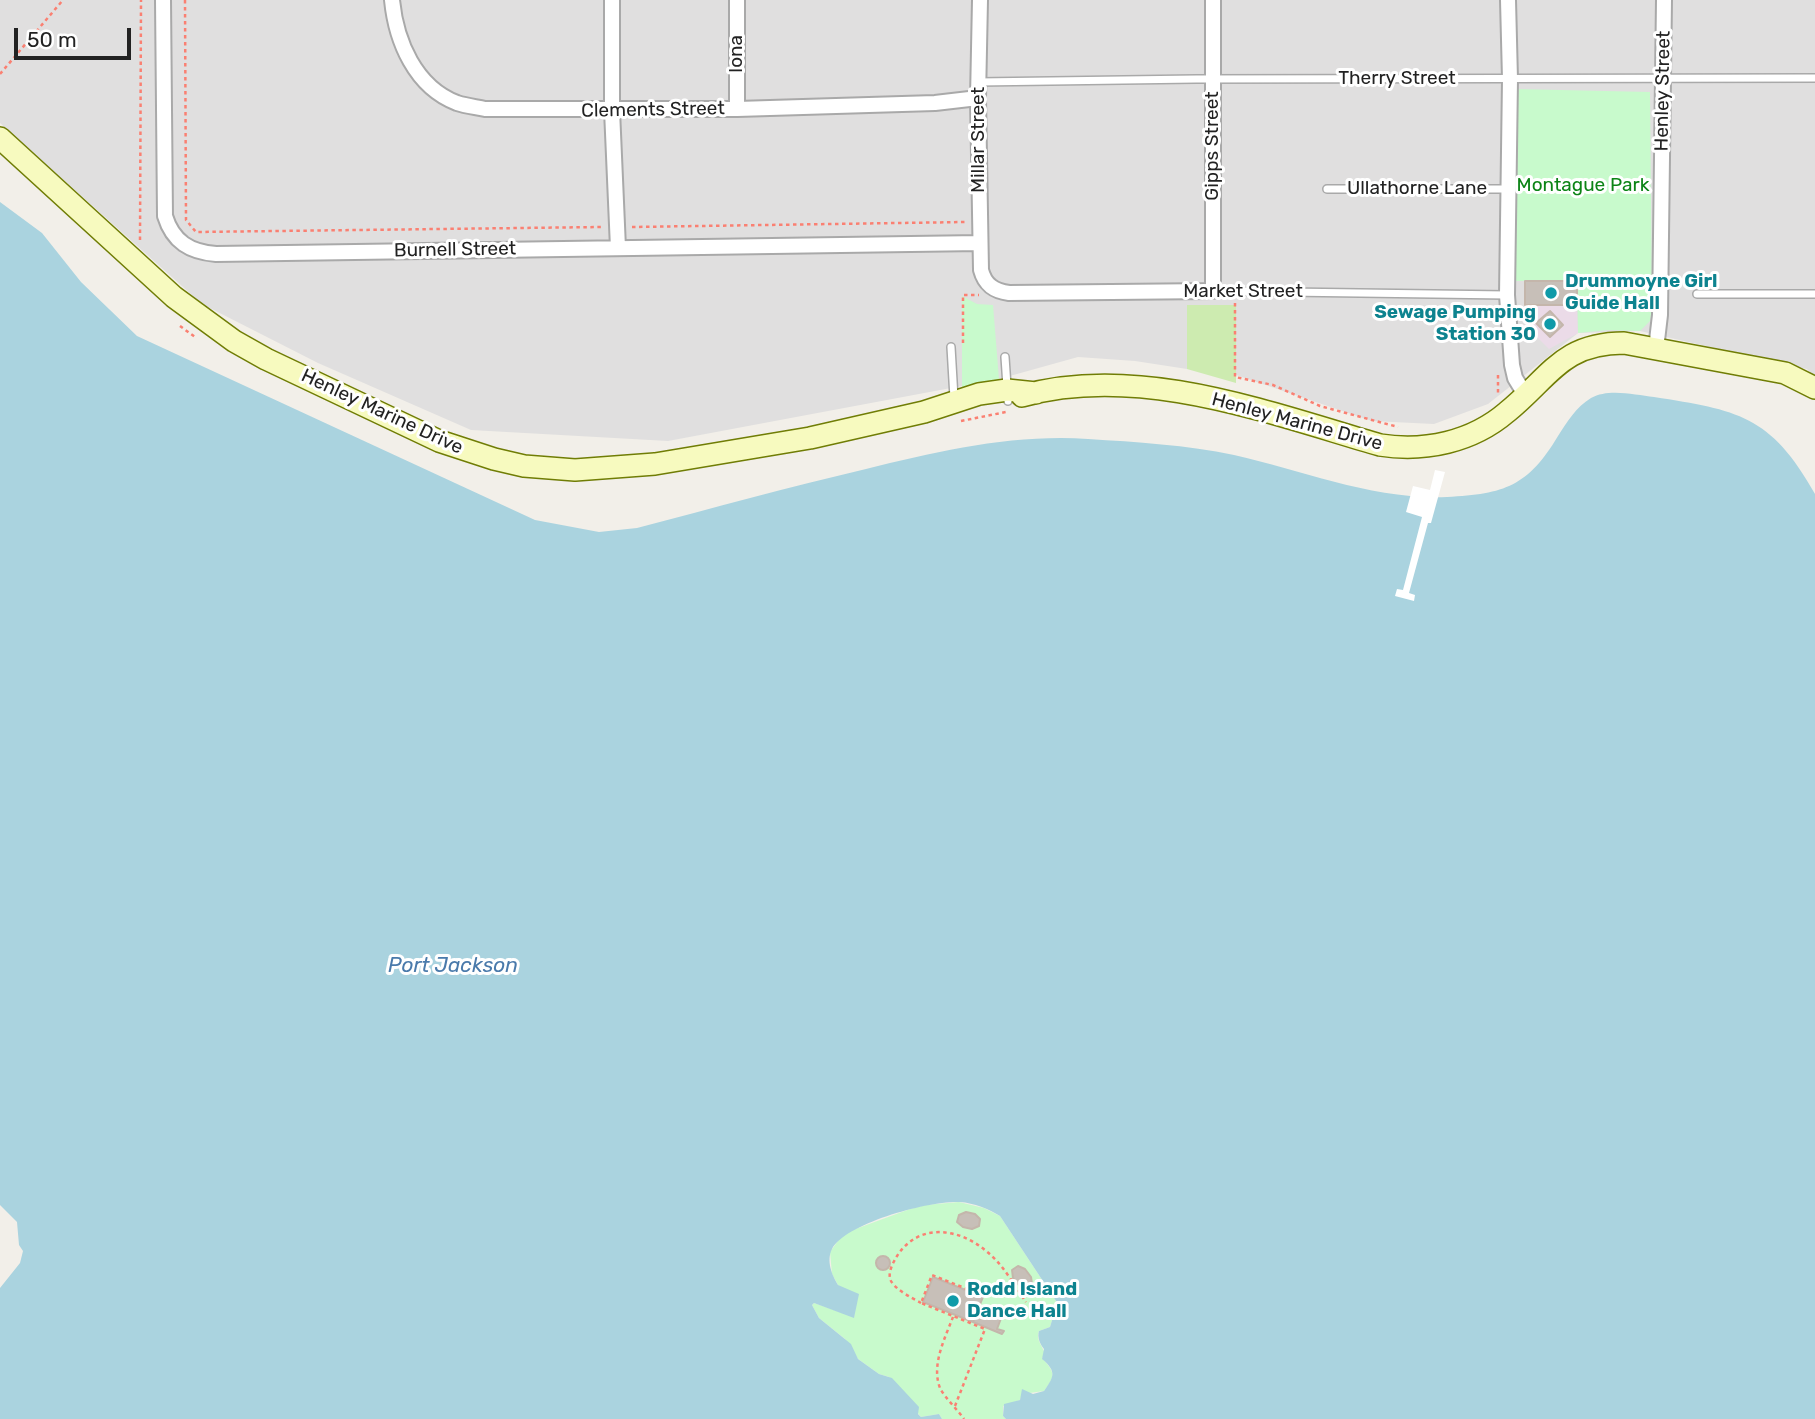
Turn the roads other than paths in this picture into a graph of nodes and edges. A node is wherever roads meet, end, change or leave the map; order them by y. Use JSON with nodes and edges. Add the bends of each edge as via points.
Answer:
{"nodes":[{"id":1,"x":163,"y":0,"type":"edge"},
{"id":2,"x":392,"y":0,"type":"edge"},
{"id":3,"x":612,"y":0,"type":"edge"},
{"id":4,"x":737,"y":0,"type":"edge"},
{"id":5,"x":979,"y":0,"type":"edge"},
{"id":6,"x":1213,"y":0,"type":"edge"},
{"id":7,"x":1508,"y":0,"type":"edge"},
{"id":8,"x":1664,"y":0,"type":"edge"},
{"id":9,"x":1815,"y":78,"type":"edge"},
{"id":10,"x":1510,"y":79,"type":"junction"},
{"id":11,"x":1663,"y":79,"type":"junction"},
{"id":12,"x":1212,"y":80,"type":"junction"},
{"id":13,"x":978,"y":82,"type":"junction"},
{"id":14,"x":978,"y":98,"type":"junction"},
{"id":15,"x":737,"y":109,"type":"junction"},
{"id":16,"x":612,"y":110,"type":"junction"},
{"id":17,"x":0,"y":138,"type":"edge"},
{"id":18,"x":1326,"y":189,"type":"dead end"},
{"id":19,"x":1507,"y":189,"type":"junction"},
{"id":20,"x":980,"y":243,"type":"junction"},
{"id":21,"x":618,"y":248,"type":"junction"},
{"id":22,"x":984,"y":279,"type":"joint"},
{"id":23,"x":1213,"y":291,"type":"junction"},
{"id":24,"x":1697,"y":294,"type":"dead end"},
{"id":25,"x":1815,"y":294,"type":"edge"},
{"id":26,"x":1507,"y":295,"type":"junction"},
{"id":27,"x":951,"y":347,"type":"dead end"},
{"id":28,"x":1656,"y":349,"type":"junction"},
{"id":29,"x":1005,"y":357,"type":"dead end"},
{"id":30,"x":1815,"y":388,"type":"edge"},
{"id":31,"x":1007,"y":395,"type":"junction"},
{"id":32,"x":1525,"y":396,"type":"junction"},
{"id":33,"x":954,"y":406,"type":"junction"}],
"edges":[{"from":1,"to":21,"type":"street","name":"Burnell Street","via":[[165,216],[175,237],[192,250],[216,254]]},
{"from":2,"to":16,"type":"street","name":"Clements Street","via":[[406,56],[422,78],[456,102],[485,109]]},
{"from":3,"to":16,"type":"street"},
{"from":4,"to":15,"type":"street","name":"Iona"},
{"from":5,"to":13,"type":"street","name":"Millar Street"},
{"from":6,"to":12,"type":"street","name":"Gipps Street"},
{"from":7,"to":10,"type":"street"},
{"from":8,"to":11,"type":"street","name":"Henley Street"},
{"from":9,"to":11,"type":"lane","name":"Therry Street"},
{"from":10,"to":11,"type":"lane","name":"Therry Street"},
{"from":10,"to":12,"type":"lane","name":"Therry Street"},
{"from":10,"to":19,"type":"street"},
{"from":11,"to":28,"type":"street","name":"Henley Street"},
{"from":12,"to":13,"type":"lane","name":"Therry Street"},
{"from":12,"to":23,"type":"street","name":"Gipps Street"},
{"from":13,"to":14,"type":"street","name":"Millar Street"},
{"from":14,"to":15,"type":"street","name":"Clements Street"},
{"from":14,"to":20,"type":"street","name":"Millar Street"},
{"from":15,"to":16,"type":"street","name":"Clements Street"},
{"from":16,"to":21,"type":"street"},
{"from":17,"to":33,"type":"main road","name":"Henley Marine Drive","via":[[173,297],[234,341],[468,452],[524,466],[618,468],[810,438]]},
{"from":18,"to":19,"type":"lane","name":"Ullathorne Lane"},
{"from":19,"to":26,"type":"street"},
{"from":20,"to":21,"type":"street","name":"Burnell Street"},
{"from":20,"to":22,"type":"street","name":"Millar Street"},
{"from":22,"to":23,"type":"street","name":"Market Street","via":[[991,287],[1009,293]]},
{"from":23,"to":26,"type":"lane","name":"Market Street"},
{"from":24,"to":25,"type":"lane"},
{"from":26,"to":32,"type":"street","via":[[1512,365]]},
{"from":27,"to":33,"type":"lane"},
{"from":28,"to":30,"type":"main road","name":"Henley Marine Drive","via":[[1785,373]]},
{"from":28,"to":32,"type":"main road","name":"Henley Marine Drive","via":[[1624,343],[1589,346],[1558,363]]},
{"from":29,"to":31,"type":"lane"},
{"from":31,"to":32,"type":"main road","name":"Henley Marine Drive","via":[[1102,386],[1154,387],[1400,448],[1449,443],[1471,435]]},
{"from":31,"to":33,"type":"main road","name":"Henley Marine Drive"}]}
